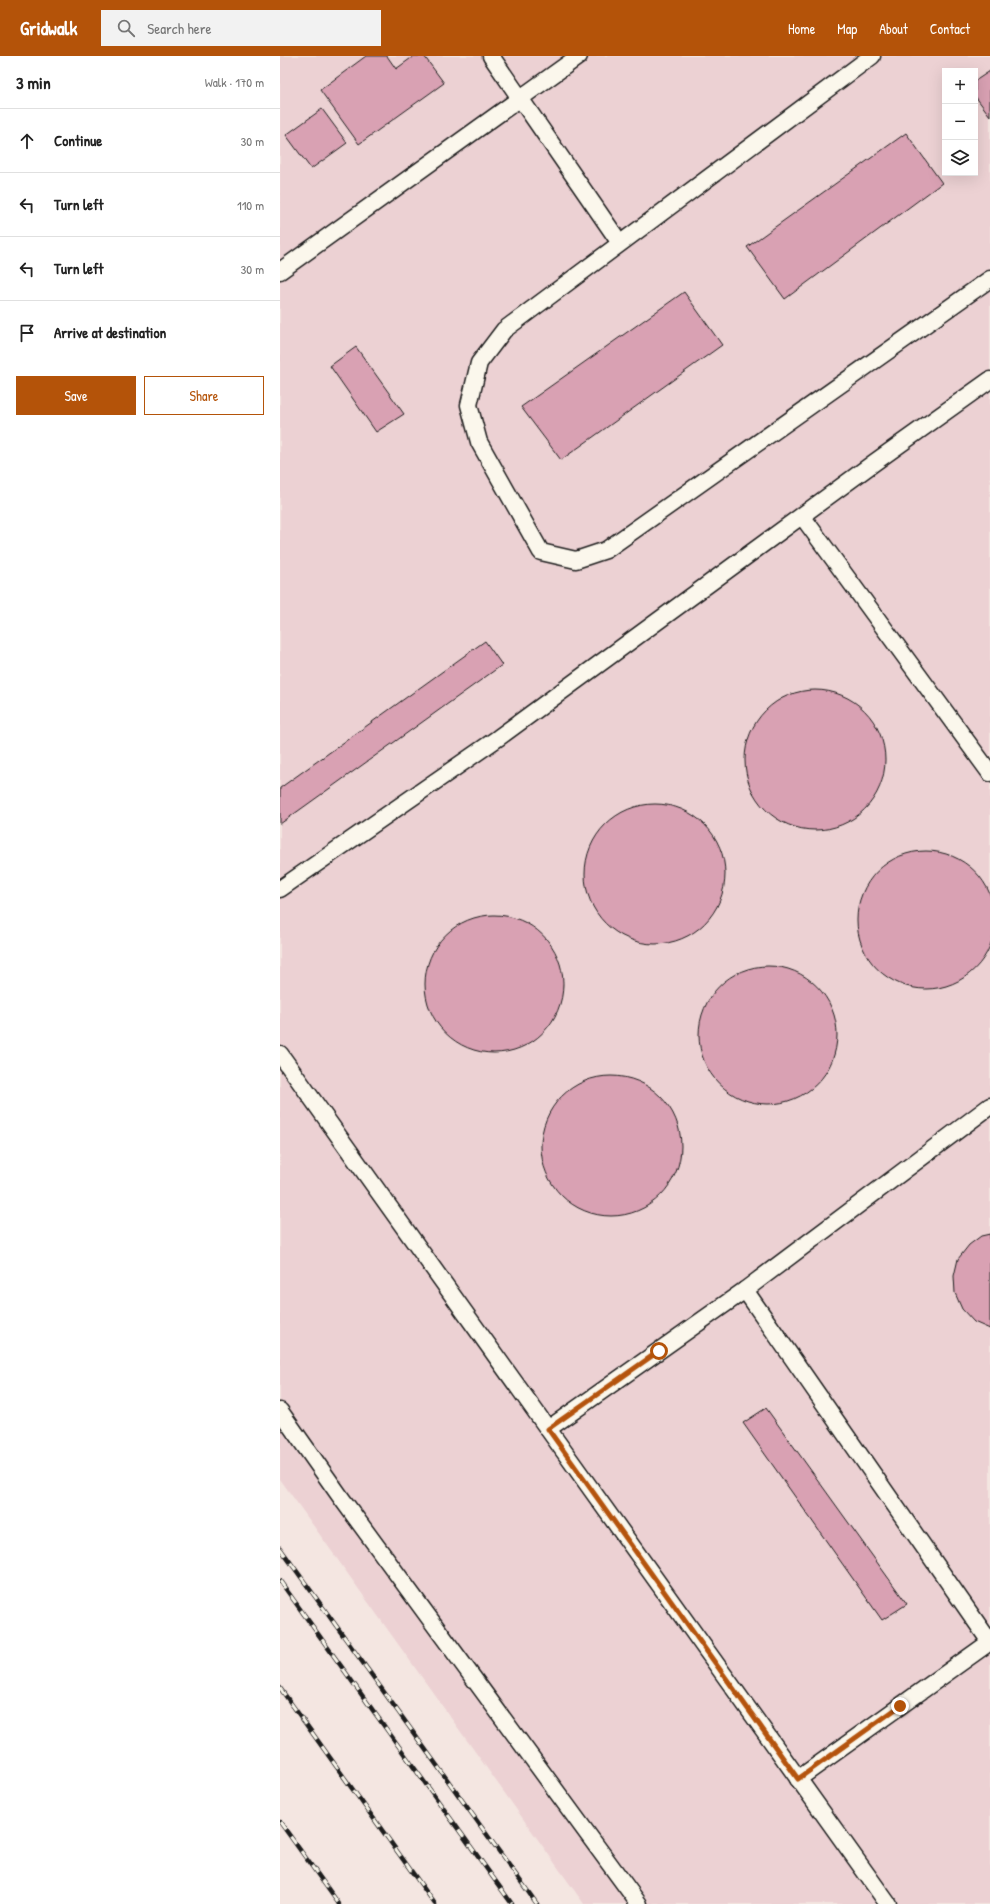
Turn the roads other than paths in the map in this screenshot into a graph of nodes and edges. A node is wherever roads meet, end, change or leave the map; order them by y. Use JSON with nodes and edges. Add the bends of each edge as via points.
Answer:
{"nodes":[{"id":1,"x":491,"y":56,"type":"edge"},
{"id":2,"x":579,"y":56,"type":"edge"},
{"id":3,"x":872,"y":56,"type":"edge"},
{"id":4,"x":520,"y":98,"type":"junction"},
{"id":5,"x":620,"y":243,"type":"junction"},
{"id":6,"x":280,"y":271,"type":"edge"},
{"id":7,"x":990,"y":280,"type":"edge"},
{"id":8,"x":990,"y":380,"type":"edge"},
{"id":9,"x":802,"y":516,"type":"junction"},
{"id":10,"x":990,"y":773,"type":"edge"},
{"id":11,"x":280,"y":889,"type":"edge"},
{"id":12,"x":280,"y":1054,"type":"edge"},
{"id":13,"x":990,"y":1106,"type":"edge"},
{"id":14,"x":745,"y":1290,"type":"junction"},
{"id":15,"x":280,"y":1411,"type":"edge"},
{"id":16,"x":548,"y":1429,"type":"junction"},
{"id":17,"x":990,"y":1642,"type":"edge"},
{"id":18,"x":798,"y":1779,"type":"junction"},
{"id":19,"x":639,"y":1904,"type":"edge"},
{"id":20,"x":888,"y":1904,"type":"edge"}],
"edges":[{"from":1,"to":4,"type":"lane"},
{"from":2,"to":4,"type":"lane"},
{"from":3,"to":5,"type":"lane"},
{"from":4,"to":5,"type":"lane"},
{"from":4,"to":6,"type":"lane"},
{"from":5,"to":7,"type":"lane","via":[[504,330],[479,363],[469,405],[479,442],[541,552],[576,560],[606,550]]},
{"from":8,"to":9,"type":"lane"},
{"from":9,"to":10,"type":"lane"},
{"from":9,"to":11,"type":"lane","via":[[498,738]]},
{"from":12,"to":16,"type":"lane"},
{"from":13,"to":14,"type":"lane"},
{"from":14,"to":16,"type":"lane"},
{"from":14,"to":17,"type":"lane"},
{"from":15,"to":19,"type":"lane"},
{"from":16,"to":18,"type":"lane"},
{"from":17,"to":18,"type":"lane"},
{"from":18,"to":20,"type":"lane"}]}
